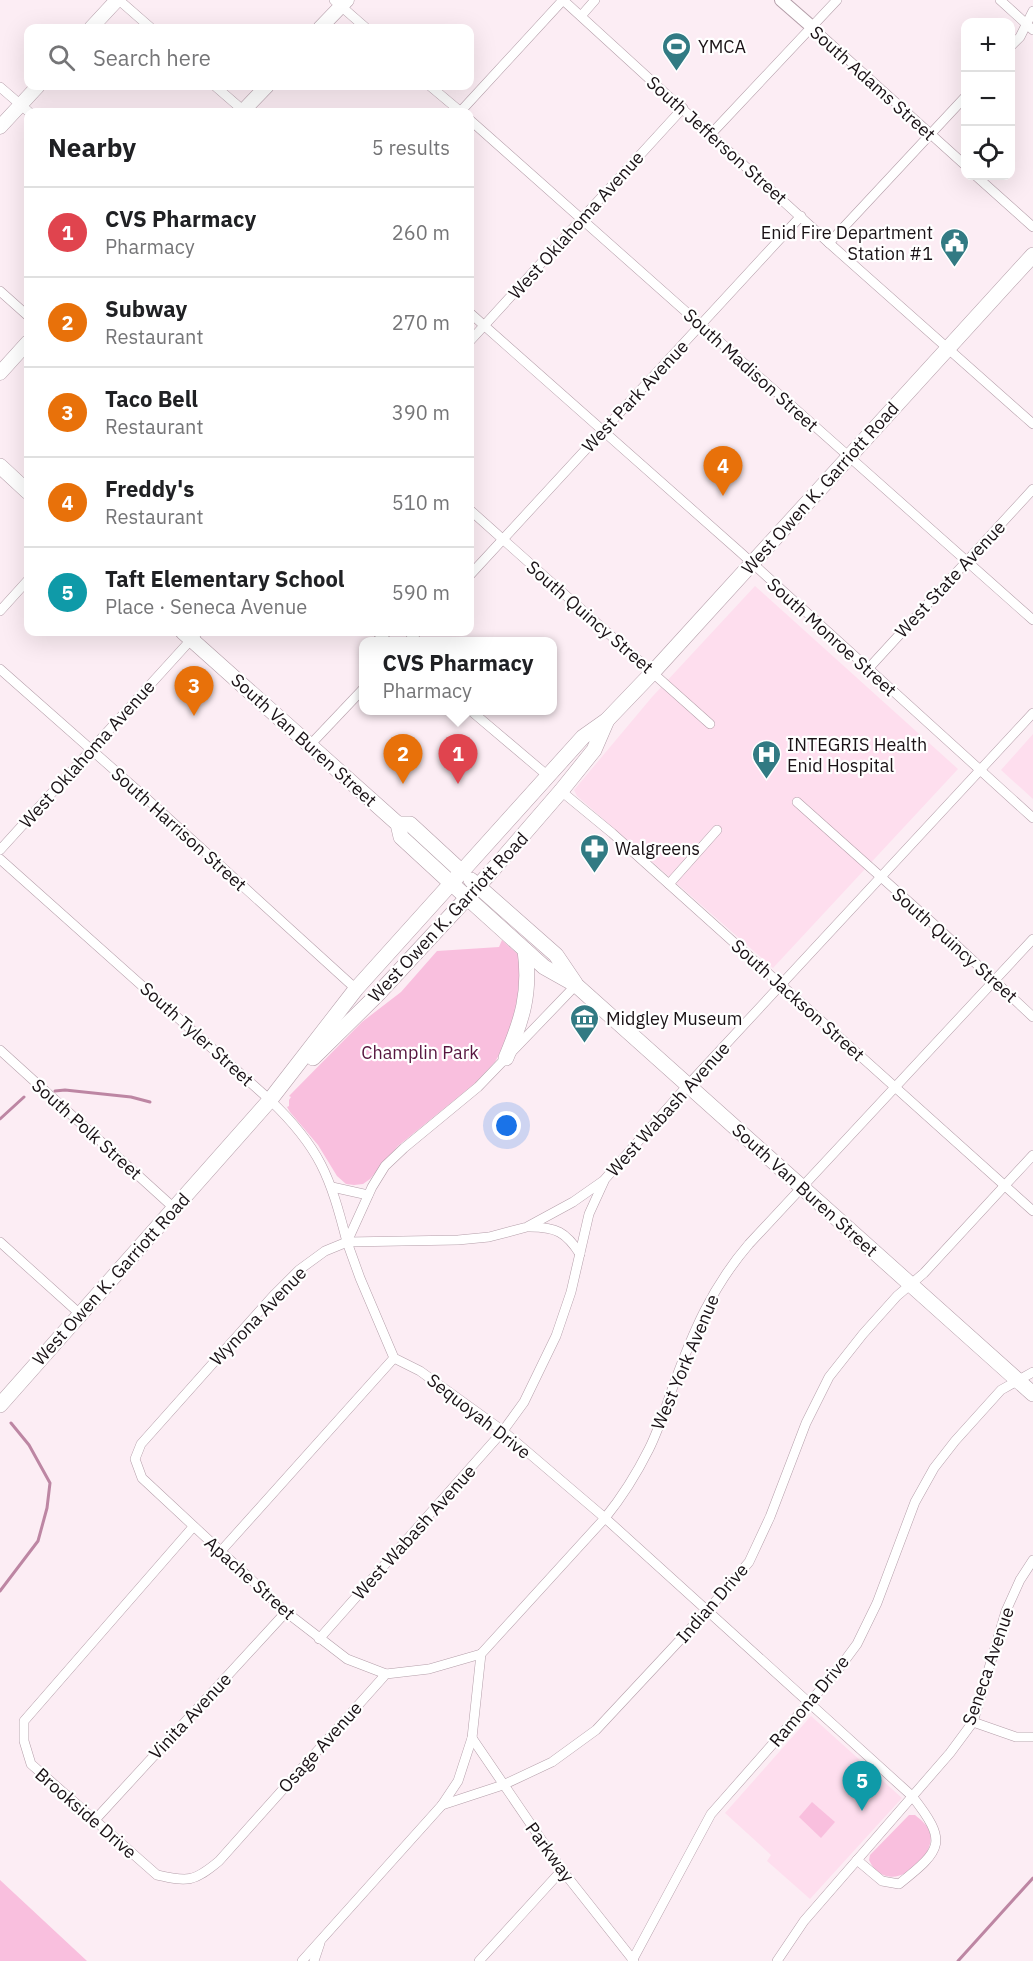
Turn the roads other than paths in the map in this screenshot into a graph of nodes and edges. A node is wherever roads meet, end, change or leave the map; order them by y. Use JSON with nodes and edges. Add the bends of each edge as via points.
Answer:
{"nodes":[{"id":1,"x":118,"y":0,"type":"edge"},
{"id":2,"x":563,"y":0,"type":"edge"},
{"id":3,"x":595,"y":0,"type":"edge"},
{"id":4,"x":781,"y":0,"type":"edge"},
{"id":5,"x":837,"y":0,"type":"edge"},
{"id":6,"x":1000,"y":0,"type":"edge"},
{"id":7,"x":341,"y":2,"type":"edge"},
{"id":8,"x":1033,"y":11,"type":"edge"},
{"id":9,"x":581,"y":16,"type":"junction"},
{"id":10,"x":95,"y":24,"type":"edge"},
{"id":11,"x":146,"y":24,"type":"edge"},
{"id":12,"x":323,"y":24,"type":"edge"},
{"id":13,"x":362,"y":24,"type":"edge"},
{"id":14,"x":812,"y":27,"type":"junction"},
{"id":15,"x":1030,"y":27,"type":"edge"},
{"id":16,"x":1015,"y":43,"type":"edge"},
{"id":17,"x":0,"y":87,"type":"edge"},
{"id":18,"x":36,"y":90,"type":"edge"},
{"id":19,"x":219,"y":90,"type":"edge"},
{"id":20,"x":263,"y":90,"type":"edge"},
{"id":21,"x":435,"y":90,"type":"edge"},
{"id":22,"x":961,"y":101,"type":"edge"},
{"id":23,"x":24,"y":108,"type":"edge"},
{"id":24,"x":26,"y":108,"type":"edge"},
{"id":25,"x":240,"y":108,"type":"edge"},
{"id":26,"x":248,"y":108,"type":"edge"},
{"id":27,"x":455,"y":108,"type":"edge"},
{"id":28,"x":464,"y":108,"type":"edge"},
{"id":29,"x":683,"y":108,"type":"junction"},
{"id":30,"x":24,"y":110,"type":"edge"},
{"id":31,"x":474,"y":124,"type":"edge"},
{"id":32,"x":0,"y":127,"type":"edge"},
{"id":33,"x":711,"y":134,"type":"junction"},
{"id":34,"x":930,"y":134,"type":"junction"},
{"id":35,"x":961,"y":162,"type":"edge"},
{"id":36,"x":981,"y":180,"type":"edge"},
{"id":37,"x":801,"y":216,"type":"junction"},
{"id":38,"x":581,"y":220,"type":"junction"},
{"id":39,"x":1033,"y":226,"type":"edge"},
{"id":40,"x":829,"y":243,"type":"junction"},
{"id":41,"x":1033,"y":255,"type":"edge"},
{"id":42,"x":0,"y":291,"type":"edge"},
{"id":43,"x":24,"y":312,"type":"edge"},
{"id":44,"x":474,"y":316,"type":"edge"},
{"id":45,"x":700,"y":325,"type":"junction"},
{"id":46,"x":484,"y":326,"type":"junction"},
{"id":47,"x":474,"y":337,"type":"edge"},
{"id":48,"x":24,"y":346,"type":"edge"},
{"id":49,"x":947,"y":348,"type":"junction"},
{"id":50,"x":0,"y":373,"type":"edge"},
{"id":51,"x":1033,"y":424,"type":"edge"},
{"id":52,"x":603,"y":431,"type":"junction"},
{"id":53,"x":848,"y":456,"type":"junction"},
{"id":54,"x":0,"y":466,"type":"edge"},
{"id":55,"x":24,"y":488,"type":"edge"},
{"id":56,"x":1033,"y":489,"type":"edge"},
{"id":57,"x":474,"y":514,"type":"edge"},
{"id":58,"x":502,"y":540,"type":"junction"},
{"id":59,"x":967,"y":561,"type":"junction"},
{"id":60,"x":751,"y":563,"type":"junction"},
{"id":61,"x":474,"y":571,"type":"edge"},
{"id":62,"x":24,"y":584,"type":"edge"},
{"id":63,"x":0,"y":611,"type":"edge"},
{"id":64,"x":1033,"y":620,"type":"edge"},
{"id":65,"x":189,"y":636,"type":"edge"},
{"id":66,"x":193,"y":636,"type":"edge"},
{"id":67,"x":0,"y":669,"type":"edge"},
{"id":68,"x":868,"y":669,"type":"junction"},
{"id":69,"x":653,"y":672,"type":"junction"},
{"id":70,"x":359,"y":692,"type":"edge"},
{"id":71,"x":1033,"y":712,"type":"edge"},
{"id":72,"x":475,"y":715,"type":"edge"},
{"id":73,"x":607,"y":720,"type":"junction"},
{"id":74,"x":710,"y":724,"type":"dead end"},
{"id":75,"x":310,"y":746,"type":"junction"},
{"id":76,"x":90,"y":750,"type":"junction"},
{"id":77,"x":980,"y":771,"type":"junction"},
{"id":78,"x":548,"y":776,"type":"junction"},
{"id":79,"x":561,"y":791,"type":"junction"},
{"id":80,"x":797,"y":802,"type":"dead end"},
{"id":81,"x":1033,"y":818,"type":"edge"},
{"id":82,"x":717,"y":830,"type":"dead end"},
{"id":83,"x":0,"y":850,"type":"edge"},
{"id":84,"x":0,"y":859,"type":"edge"},
{"id":85,"x":457,"y":878,"type":"junction"},
{"id":86,"x":880,"y":878,"type":"junction"},
{"id":87,"x":669,"y":884,"type":"junction"},
{"id":88,"x":472,"y":892,"type":"junction"},
{"id":89,"x":1033,"y":939,"type":"edge"},
{"id":90,"x":525,"y":950,"type":"junction"},
{"id":91,"x":994,"y":981,"type":"junction"},
{"id":92,"x":576,"y":985,"type":"junction"},
{"id":93,"x":780,"y":985,"type":"junction"},
{"id":94,"x":356,"y":989,"type":"junction"},
{"id":95,"x":1033,"y":1017,"type":"edge"},
{"id":96,"x":0,"y":1050,"type":"edge"},
{"id":97,"x":506,"y":1058,"type":"junction"},
{"id":98,"x":688,"y":1085,"type":"junction"},
{"id":99,"x":895,"y":1087,"type":"junction"},
{"id":100,"x":270,"y":1100,"type":"junction"},
{"id":101,"x":1033,"y":1155,"type":"edge"},
{"id":102,"x":604,"y":1179,"type":"junction"},
{"id":103,"x":1005,"y":1186,"type":"junction"},
{"id":104,"x":332,"y":1187,"type":"junction"},
{"id":105,"x":802,"y":1187,"type":"junction"},
{"id":106,"x":368,"y":1195,"type":"junction"},
{"id":107,"x":174,"y":1209,"type":"junction"},
{"id":108,"x":1033,"y":1211,"type":"edge"},
{"id":109,"x":527,"y":1227,"type":"junction"},
{"id":110,"x":0,"y":1242,"type":"edge"},
{"id":111,"x":347,"y":1242,"type":"junction"},
{"id":112,"x":580,"y":1254,"type":"junction"},
{"id":113,"x":910,"y":1285,"type":"junction"},
{"id":114,"x":80,"y":1314,"type":"junction"},
{"id":115,"x":394,"y":1358,"type":"junction"},
{"id":116,"x":1033,"y":1372,"type":"edge"},
{"id":117,"x":1017,"y":1380,"type":"junction"},
{"id":118,"x":1033,"y":1394,"type":"edge"},
{"id":119,"x":0,"y":1405,"type":"edge"},
{"id":120,"x":503,"y":1431,"type":"junction"},
{"id":121,"x":135,"y":1459,"type":"joint"},
{"id":122,"x":605,"y":1518,"type":"junction"},
{"id":123,"x":193,"y":1527,"type":"junction"},
{"id":124,"x":221,"y":1551,"type":"junction"},
{"id":125,"x":1033,"y":1560,"type":"edge"},
{"id":126,"x":286,"y":1611,"type":"junction"},
{"id":127,"x":706,"y":1611,"type":"junction"},
{"id":128,"x":319,"y":1639,"type":"junction"},
{"id":129,"x":481,"y":1654,"type":"junction"},
{"id":130,"x":386,"y":1674,"type":"junction"},
{"id":131,"x":809,"y":1704,"type":"junction"},
{"id":132,"x":973,"y":1722,"type":"junction"},
{"id":133,"x":1033,"y":1737,"type":"edge"},
{"id":134,"x":472,"y":1738,"type":"junction"},
{"id":135,"x":503,"y":1785,"type":"junction"},
{"id":136,"x":912,"y":1796,"type":"junction"},
{"id":137,"x":442,"y":1805,"type":"junction"},
{"id":138,"x":94,"y":1821,"type":"junction"},
{"id":139,"x":857,"y":1860,"type":"junction"},
{"id":140,"x":562,"y":1870,"type":"junction"},
{"id":141,"x":181,"y":1881,"type":"joint"},
{"id":142,"x":321,"y":1940,"type":"junction"},
{"id":143,"x":634,"y":1960,"type":"edge"},
{"id":144,"x":302,"y":1961,"type":"edge"},
{"id":145,"x":314,"y":1961,"type":"edge"},
{"id":146,"x":478,"y":1961,"type":"edge"},
{"id":147,"x":777,"y":1961,"type":"edge"}],
"edges":[{"from":1,"to":10,"type":"main road"},
{"from":1,"to":11,"type":"street"},
{"from":2,"to":9,"type":"street","name":"South Jefferson Street"},
{"from":2,"to":28,"type":"street"},
{"from":3,"to":9,"type":"street"},
{"from":4,"to":14,"type":"street","name":"South Adams Street"},
{"from":5,"to":14,"type":"street"},
{"from":6,"to":15,"type":"street"},
{"from":7,"to":12,"type":"main road"},
{"from":7,"to":13,"type":"street"},
{"from":8,"to":15,"type":"street"},
{"from":9,"to":29,"type":"street","name":"South Jefferson Street"},
{"from":14,"to":33,"type":"street"},
{"from":14,"to":34,"type":"street","name":"South Adams Street"},
{"from":15,"to":16,"type":"street"},
{"from":17,"to":23,"type":"street"},
{"from":18,"to":24,"type":"main road"},
{"from":19,"to":25,"type":"street"},
{"from":20,"to":26,"type":"main road"},
{"from":21,"to":27,"type":"street"},
{"from":22,"to":34,"type":"street"},
{"from":29,"to":33,"type":"street","name":"South Jefferson Street"},
{"from":29,"to":38,"type":"street","name":"West Oklahoma Avenue"},
{"from":30,"to":32,"type":"main road"},
{"from":31,"to":38,"type":"street","name":"South Madison Street"},
{"from":33,"to":37,"type":"street","name":"South Jefferson Street"},
{"from":34,"to":35,"type":"street","name":"South Adams Street"},
{"from":34,"to":40,"type":"street"},
{"from":36,"to":39,"type":"street"},
{"from":37,"to":40,"type":"street","name":"South Jefferson Street"},
{"from":37,"to":45,"type":"street","name":"West Park Avenue"},
{"from":38,"to":45,"type":"street","name":"South Madison Street"},
{"from":38,"to":46,"type":"street","name":"West Oklahoma Avenue"},
{"from":40,"to":49,"type":"street","name":"South Jefferson Street"},
{"from":41,"to":49,"type":"main road","name":"West Owen K. Garriott Road"},
{"from":42,"to":43,"type":"street"},
{"from":44,"to":46,"type":"street","name":"South Monroe Street"},
{"from":45,"to":52,"type":"street","name":"West Park Avenue"},
{"from":45,"to":53,"type":"street","name":"South Madison Street"},
{"from":46,"to":47,"type":"street","name":"West Oklahoma Avenue"},
{"from":46,"to":52,"type":"street","name":"South Monroe Street"},
{"from":48,"to":50,"type":"main road"},
{"from":49,"to":51,"type":"street","name":"South Jefferson Street"},
{"from":49,"to":53,"type":"main road","name":"West Owen K. Garriott Road"},
{"from":52,"to":58,"type":"street","name":"West Park Avenue"},
{"from":52,"to":60,"type":"street","name":"South Monroe Street"},
{"from":53,"to":59,"type":"street","name":"South Madison Street"},
{"from":53,"to":60,"type":"main road","name":"West Owen K. Garriott Road"},
{"from":54,"to":55,"type":"main road"},
{"from":56,"to":59,"type":"street","name":"West State Avenue"},
{"from":57,"to":58,"type":"street","name":"South Quincy Street"},
{"from":58,"to":61,"type":"street","name":"West Park Avenue"},
{"from":58,"to":69,"type":"street","name":"South Quincy Street"},
{"from":59,"to":64,"type":"street","name":"South Madison Street"},
{"from":59,"to":68,"type":"street","name":"West State Avenue"},
{"from":60,"to":68,"type":"street","name":"South Monroe Street"},
{"from":60,"to":69,"type":"main road","name":"West Owen K. Garriott Road"},
{"from":62,"to":63,"type":"street"},
{"from":65,"to":76,"type":"street","name":"West Oklahoma Avenue"},
{"from":66,"to":75,"type":"main road","name":"South Van Buren Street"},
{"from":67,"to":76,"type":"street","name":"South Harrison Street"},
{"from":68,"to":77,"type":"street","name":"South Monroe Street"},
{"from":69,"to":73,"type":"main road","name":"West Owen K. Garriott Road"},
{"from":69,"to":74,"type":"street","name":"South Quincy Street"},
{"from":70,"to":75,"type":"street"},
{"from":71,"to":77,"type":"street","name":"West Wabash Avenue"},
{"from":72,"to":78,"type":"street"},
{"from":73,"to":78,"type":"main road","name":"West Owen K. Garriott Road","via":[[583,737]]},
{"from":73,"to":79,"type":"main road","name":"West Owen K. Garriott Road","via":[[594,750]]},
{"from":75,"to":85,"type":"main road","name":"South Van Buren Street","via":[[398,824],[401,837]]},
{"from":76,"to":83,"type":"street","name":"West Oklahoma Avenue"},
{"from":76,"to":94,"type":"street","name":"South Harrison Street"},
{"from":77,"to":81,"type":"street","name":"South Monroe Street"},
{"from":77,"to":86,"type":"street","name":"West Wabash Avenue"},
{"from":78,"to":85,"type":"main road","name":"West Owen K. Garriott Road"},
{"from":79,"to":87,"type":"street","name":"South Jackson Street"},
{"from":79,"to":88,"type":"main road","name":"West Owen K. Garriott Road"},
{"from":80,"to":86,"type":"street","name":"South Quincy Street"},
{"from":82,"to":87,"type":"street"},
{"from":84,"to":100,"type":"street","name":"South Tyler Street"},
{"from":85,"to":88,"type":"main road","name":"South Van Buren Street"},
{"from":85,"to":94,"type":"main road","name":"West Owen K. Garriott Road"},
{"from":86,"to":91,"type":"street","name":"South Quincy Street"},
{"from":86,"to":93,"type":"street","name":"West Wabash Avenue"},
{"from":87,"to":93,"type":"street","name":"South Jackson Street"},
{"from":88,"to":90,"type":"main road","name":"South Van Buren Street"},
{"from":88,"to":92,"type":"main road","name":"South Van Buren Street","via":[[556,955]]},
{"from":88,"to":100,"type":"main road","name":"West Owen K. Garriott Road","via":[[378,994]]},
{"from":89,"to":91,"type":"street","name":"West York Avenue"},
{"from":90,"to":92,"type":"main road","name":"South Van Buren Street","via":[[544,968]]},
{"from":90,"to":97,"type":"main road","via":[[527,995],[522,1020]]},
{"from":91,"to":95,"type":"street","name":"South Quincy Street"},
{"from":91,"to":99,"type":"street","name":"West York Avenue"},
{"from":92,"to":97,"type":"street"},
{"from":92,"to":98,"type":"main road","name":"South Van Buren Street"},
{"from":93,"to":98,"type":"street","name":"West Wabash Avenue"},
{"from":93,"to":99,"type":"street","name":"South Jackson Street"},
{"from":94,"to":100,"type":"main road","name":"West Owen K. Garriott Road"},
{"from":96,"to":107,"type":"street","name":"South Polk Street"},
{"from":97,"to":106,"type":"street","via":[[385,1166]]},
{"from":98,"to":102,"type":"street","name":"West Wabash Avenue"},
{"from":98,"to":105,"type":"main road","name":"South Van Buren Street"},
{"from":99,"to":103,"type":"street","name":"South Jackson Street"},
{"from":99,"to":105,"type":"street","name":"West York Avenue"},
{"from":100,"to":104,"type":"street","name":"South Tyler Street","via":[[302,1133]]},
{"from":100,"to":107,"type":"main road","name":"West Owen K. Garriott Road"},
{"from":101,"to":103,"type":"street","name":"Indian Drive"},
{"from":102,"to":109,"type":"street","name":"Wynona Avenue","via":[[565,1207]]},
{"from":102,"to":112,"type":"street","name":"West Wabash Avenue","via":[[589,1214]]},
{"from":103,"to":108,"type":"street","name":"South Jackson Street"},
{"from":103,"to":113,"type":"street","name":"Indian Drive"},
{"from":104,"to":106,"type":"street"},
{"from":104,"to":111,"type":"street","name":"South Tyler Street"},
{"from":105,"to":113,"type":"main road","name":"South Van Buren Street"},
{"from":105,"to":122,"type":"street","name":"West York Avenue","via":[[720,1281],[683,1360],[650,1447]]},
{"from":106,"to":111,"type":"street"},
{"from":107,"to":114,"type":"main road","name":"West Owen K. Garriott Road"},
{"from":109,"to":111,"type":"street","name":"Wynona Avenue","via":[[458,1240]]},
{"from":109,"to":112,"type":"street","name":"Wynona Avenue","via":[[555,1229]]},
{"from":110,"to":114,"type":"street"},
{"from":111,"to":115,"type":"street"},
{"from":111,"to":121,"type":"street","name":"Wynona Avenue","via":[[325,1251],[273,1296],[141,1444]]},
{"from":112,"to":120,"type":"street","name":"West Wabash Avenue","via":[[556,1336],[524,1402]]},
{"from":113,"to":117,"type":"main road","name":"South Van Buren Street"},
{"from":113,"to":127,"type":"street","name":"Indian Drive","via":[[829,1377],[749,1562]]},
{"from":114,"to":119,"type":"main road","name":"West Owen K. Garriott Road"},
{"from":115,"to":120,"type":"street","name":"Sequoyah Drive","via":[[420,1371]]},
{"from":115,"to":124,"type":"street"},
{"from":116,"to":117,"type":"street","name":"Ramona Drive"},
{"from":117,"to":118,"type":"main road","name":"South Van Buren Street"},
{"from":117,"to":131,"type":"street","name":"Ramona Drive","via":[[1001,1390],[934,1468],[915,1502],[877,1603],[856,1644]]},
{"from":120,"to":122,"type":"street","name":"Sequoyah Drive"},
{"from":120,"to":128,"type":"street","name":"West Wabash Avenue"},
{"from":121,"to":123,"type":"street","name":"Apache Street","via":[[142,1478]]},
{"from":122,"to":127,"type":"street","name":"Sequoyah Drive"},
{"from":122,"to":129,"type":"street","name":"West York Avenue"},
{"from":123,"to":124,"type":"street","name":"Apache Street"},
{"from":123,"to":138,"type":"street","name":"Brookside Drive","via":[[24,1721],[24,1742],[31,1764]]},
{"from":124,"to":126,"type":"street","name":"Apache Street"},
{"from":125,"to":132,"type":"street","name":"Seneca Avenue","via":[[1006,1611]]},
{"from":126,"to":128,"type":"street","name":"Apache Street"},
{"from":126,"to":138,"type":"street","name":"Vinita Avenue"},
{"from":127,"to":131,"type":"street","name":"Sequoyah Drive"},
{"from":127,"to":135,"type":"street","name":"Indian Drive","via":[[596,1730],[552,1762]]},
{"from":128,"to":130,"type":"street","name":"Apache Street","via":[[347,1659]]},
{"from":129,"to":130,"type":"street","via":[[429,1669]]},
{"from":129,"to":134,"type":"street"},
{"from":130,"to":141,"type":"street","name":"Osage Avenue","via":[[219,1861],[200,1876]]},
{"from":131,"to":136,"type":"street","name":"Sequoyah Drive"},
{"from":131,"to":143,"type":"street","name":"Ramona Drive","via":[[711,1814]]},
{"from":132,"to":133,"type":"street","via":[[1016,1737]]},
{"from":132,"to":136,"type":"street","name":"Seneca Avenue"},
{"from":134,"to":135,"type":"street","name":"Parkway"},
{"from":134,"to":137,"type":"street","name":"Indian Drive","via":[[458,1781]]},
{"from":135,"to":137,"type":"street","name":"Indian Drive"},
{"from":135,"to":140,"type":"street","name":"Parkway"},
{"from":136,"to":139,"type":"street","name":"Seneca Avenue"},
{"from":136,"to":139,"type":"street","name":"Sequoyah Drive","via":[[931,1820],[937,1841],[930,1858],[899,1884],[882,1881]]},
{"from":137,"to":142,"type":"street","name":"Indian Drive"},
{"from":138,"to":141,"type":"street","name":"Brookside Drive","via":[[157,1875]]},
{"from":139,"to":147,"type":"street","name":"Seneca Avenue","via":[[804,1921]]},
{"from":140,"to":143,"type":"street","name":"Parkway"},
{"from":140,"to":146,"type":"street"},
{"from":142,"to":144,"type":"street","name":"Indian Drive"},
{"from":142,"to":145,"type":"street"}]}
